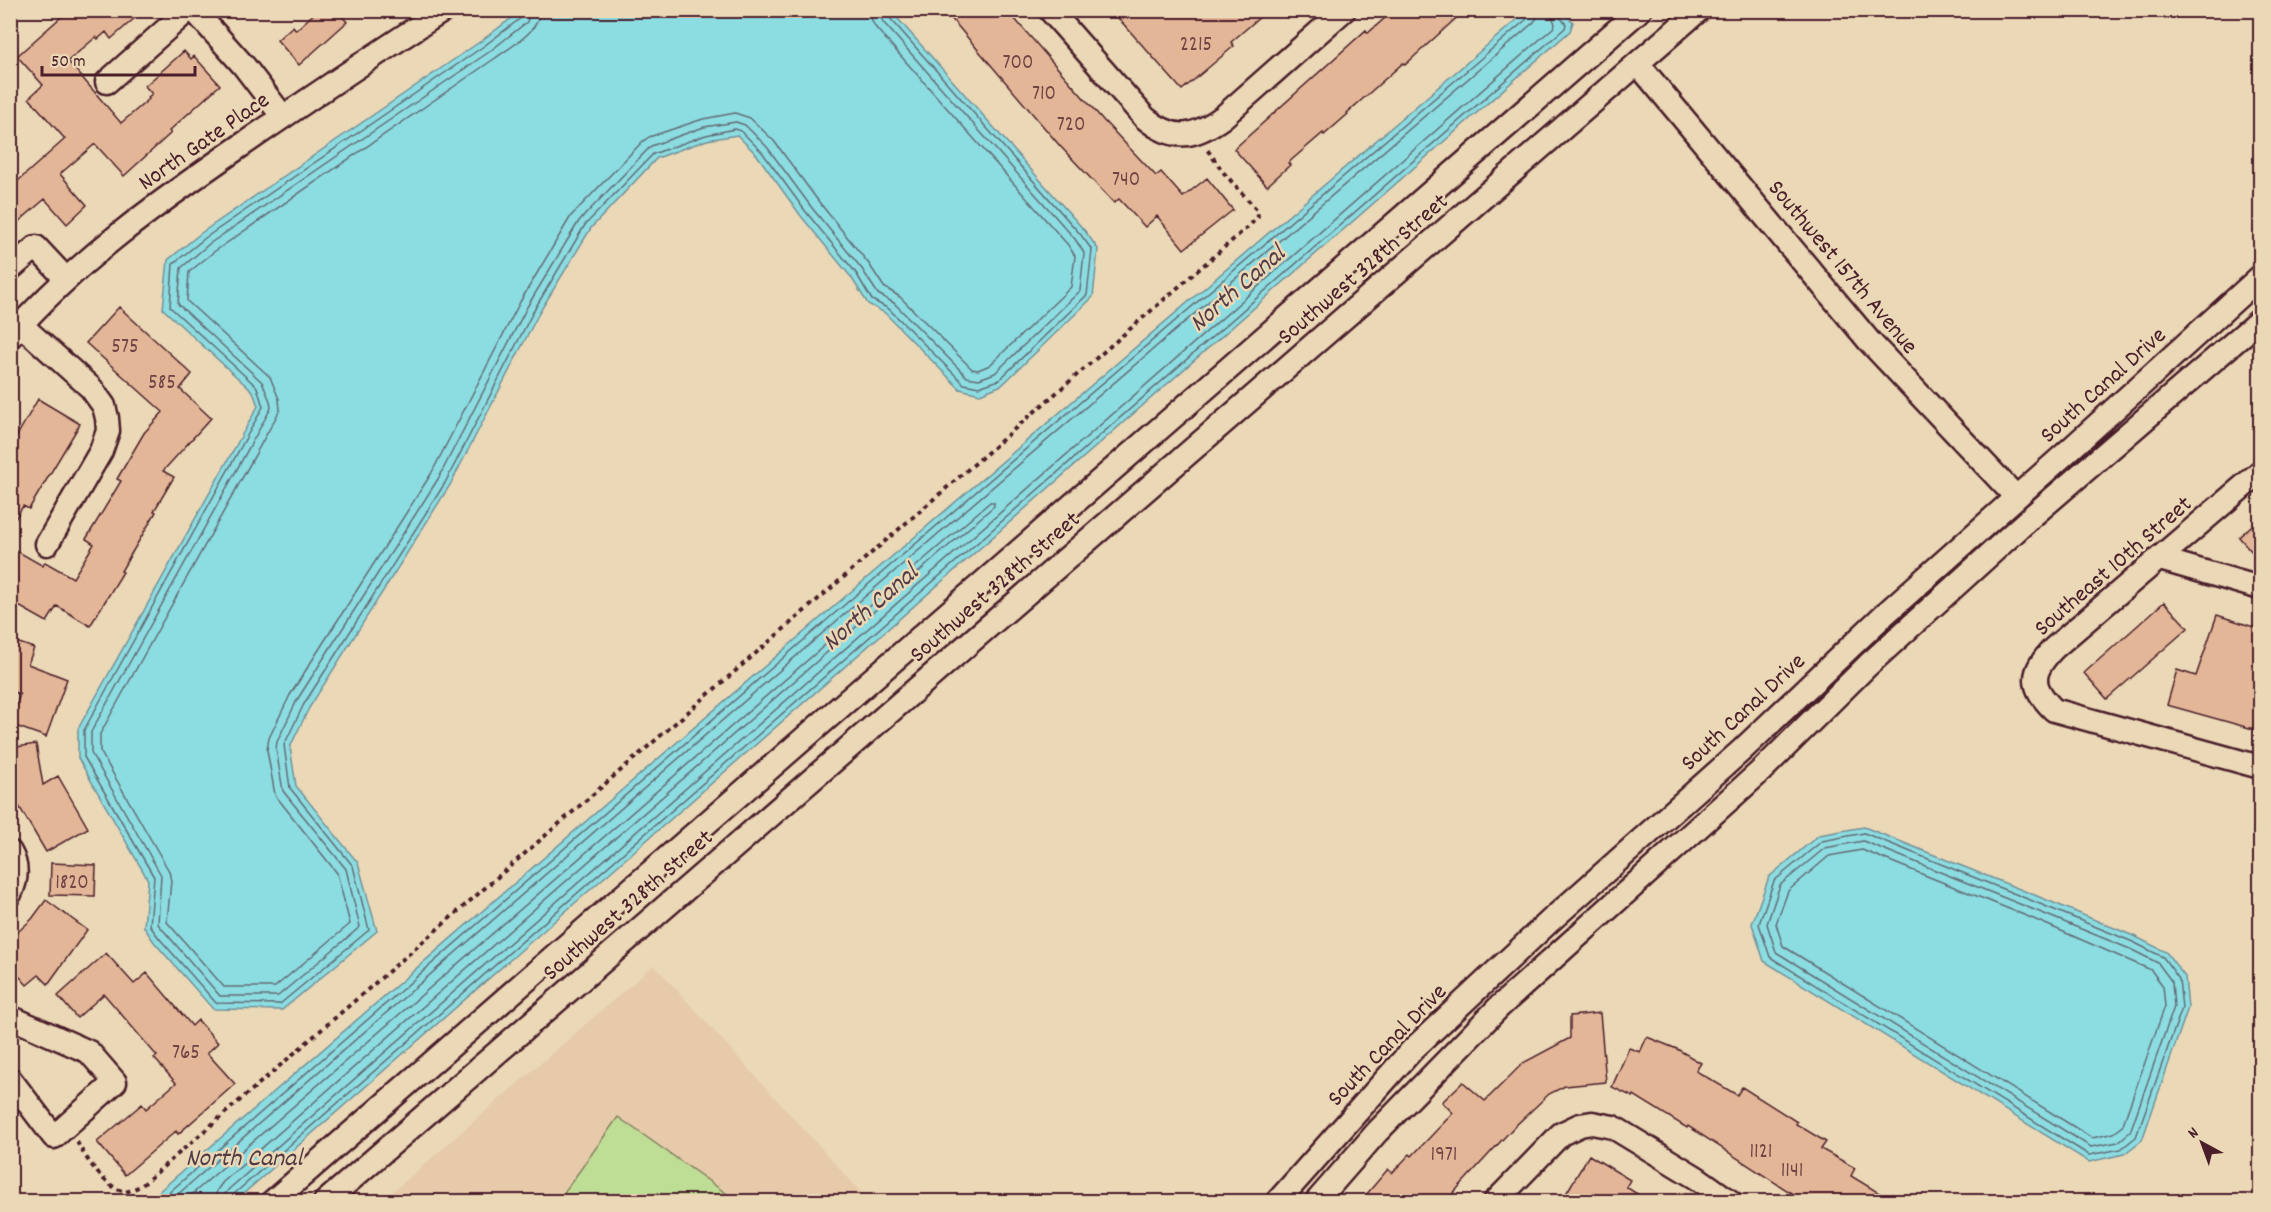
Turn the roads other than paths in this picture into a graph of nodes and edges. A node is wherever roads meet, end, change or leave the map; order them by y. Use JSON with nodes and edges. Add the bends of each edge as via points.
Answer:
{"nodes":[{"id":1,"x":188,"y":10,"type":"edge"},
{"id":2,"x":194,"y":10,"type":"edge"},
{"id":3,"x":444,"y":10,"type":"edge"},
{"id":4,"x":1050,"y":10,"type":"edge"},
{"id":5,"x":1344,"y":10,"type":"edge"},
{"id":6,"x":1640,"y":10,"type":"edge"},
{"id":7,"x":1699,"y":10,"type":"edge"},
{"id":8,"x":1638,"y":64,"type":"junction"},
{"id":9,"x":107,"y":82,"type":"dead end"},
{"id":10,"x":283,"y":117,"type":"junction"},
{"id":11,"x":10,"y":269,"type":"edge"},
{"id":12,"x":2260,"y":277,"type":"edge"},
{"id":13,"x":66,"y":279,"type":"junction"},
{"id":14,"x":2260,"y":320,"type":"edge"},
{"id":15,"x":16,"y":331,"type":"edge"},
{"id":16,"x":2260,"y":472,"type":"edge"},
{"id":17,"x":2016,"y":497,"type":"junction"},
{"id":18,"x":47,"y":544,"type":"dead end"},
{"id":19,"x":2160,"y":560,"type":"junction"},
{"id":20,"x":2260,"y":588,"type":"edge"},
{"id":21,"x":2260,"y":767,"type":"edge"},
{"id":22,"x":10,"y":852,"type":"edge"},
{"id":23,"x":10,"y":894,"type":"edge"},
{"id":24,"x":10,"y":1017,"type":"edge"},
{"id":25,"x":10,"y":1079,"type":"edge"},
{"id":26,"x":272,"y":1202,"type":"edge"},
{"id":27,"x":325,"y":1202,"type":"edge"},
{"id":28,"x":1277,"y":1202,"type":"edge"},
{"id":29,"x":1316,"y":1202,"type":"edge"},
{"id":30,"x":1495,"y":1202,"type":"edge"},
{"id":31,"x":1731,"y":1202,"type":"edge"}],
"edges":[{"from":1,"to":9,"type":"street"},
{"from":2,"to":10,"type":"street"},
{"from":3,"to":10,"type":"street","name":"North Gate Place"},
{"from":4,"to":5,"type":"street","via":[[1145,118],[1178,135],[1223,117]]},
{"from":6,"to":26,"type":"street","name":"Southwest 328th Street"},
{"from":7,"to":8,"type":"street","name":"Southwest 328th Street"},
{"from":8,"to":17,"type":"street","name":"Southwest 157th Avenue","via":[[1869,341]]},
{"from":8,"to":27,"type":"street","name":"Southwest 328th Street"},
{"from":10,"to":13,"type":"street","name":"North Gate Place","via":[[148,211]]},
{"from":11,"to":13,"type":"street","via":[[36,247]]},
{"from":12,"to":17,"type":"street","name":"South Canal Drive"},
{"from":13,"to":15,"type":"street","name":"North Gate Place"},
{"from":14,"to":29,"type":"street","via":[[2030,518],[1868,665],[1762,770],[1499,1007],[1377,1132]]},
{"from":15,"to":18,"type":"street","via":[[91,388],[105,405],[107,418],[108,431],[101,451]]},
{"from":16,"to":19,"type":"street","name":"Southeast 10th Street"},
{"from":17,"to":28,"type":"street","name":"South Canal Drive","via":[[1412,1050]]},
{"from":19,"to":20,"type":"street"},
{"from":19,"to":21,"type":"street","name":"Southeast 10th Street","via":[[2040,662],[2036,675],[2040,697],[2054,710]]},
{"from":22,"to":23,"type":"street","via":[[16,870]]},
{"from":24,"to":25,"type":"street","via":[[89,1052],[115,1082],[54,1137]]},
{"from":30,"to":31,"type":"street","via":[[1561,1134],[1592,1124],[1612,1128]]}]}
